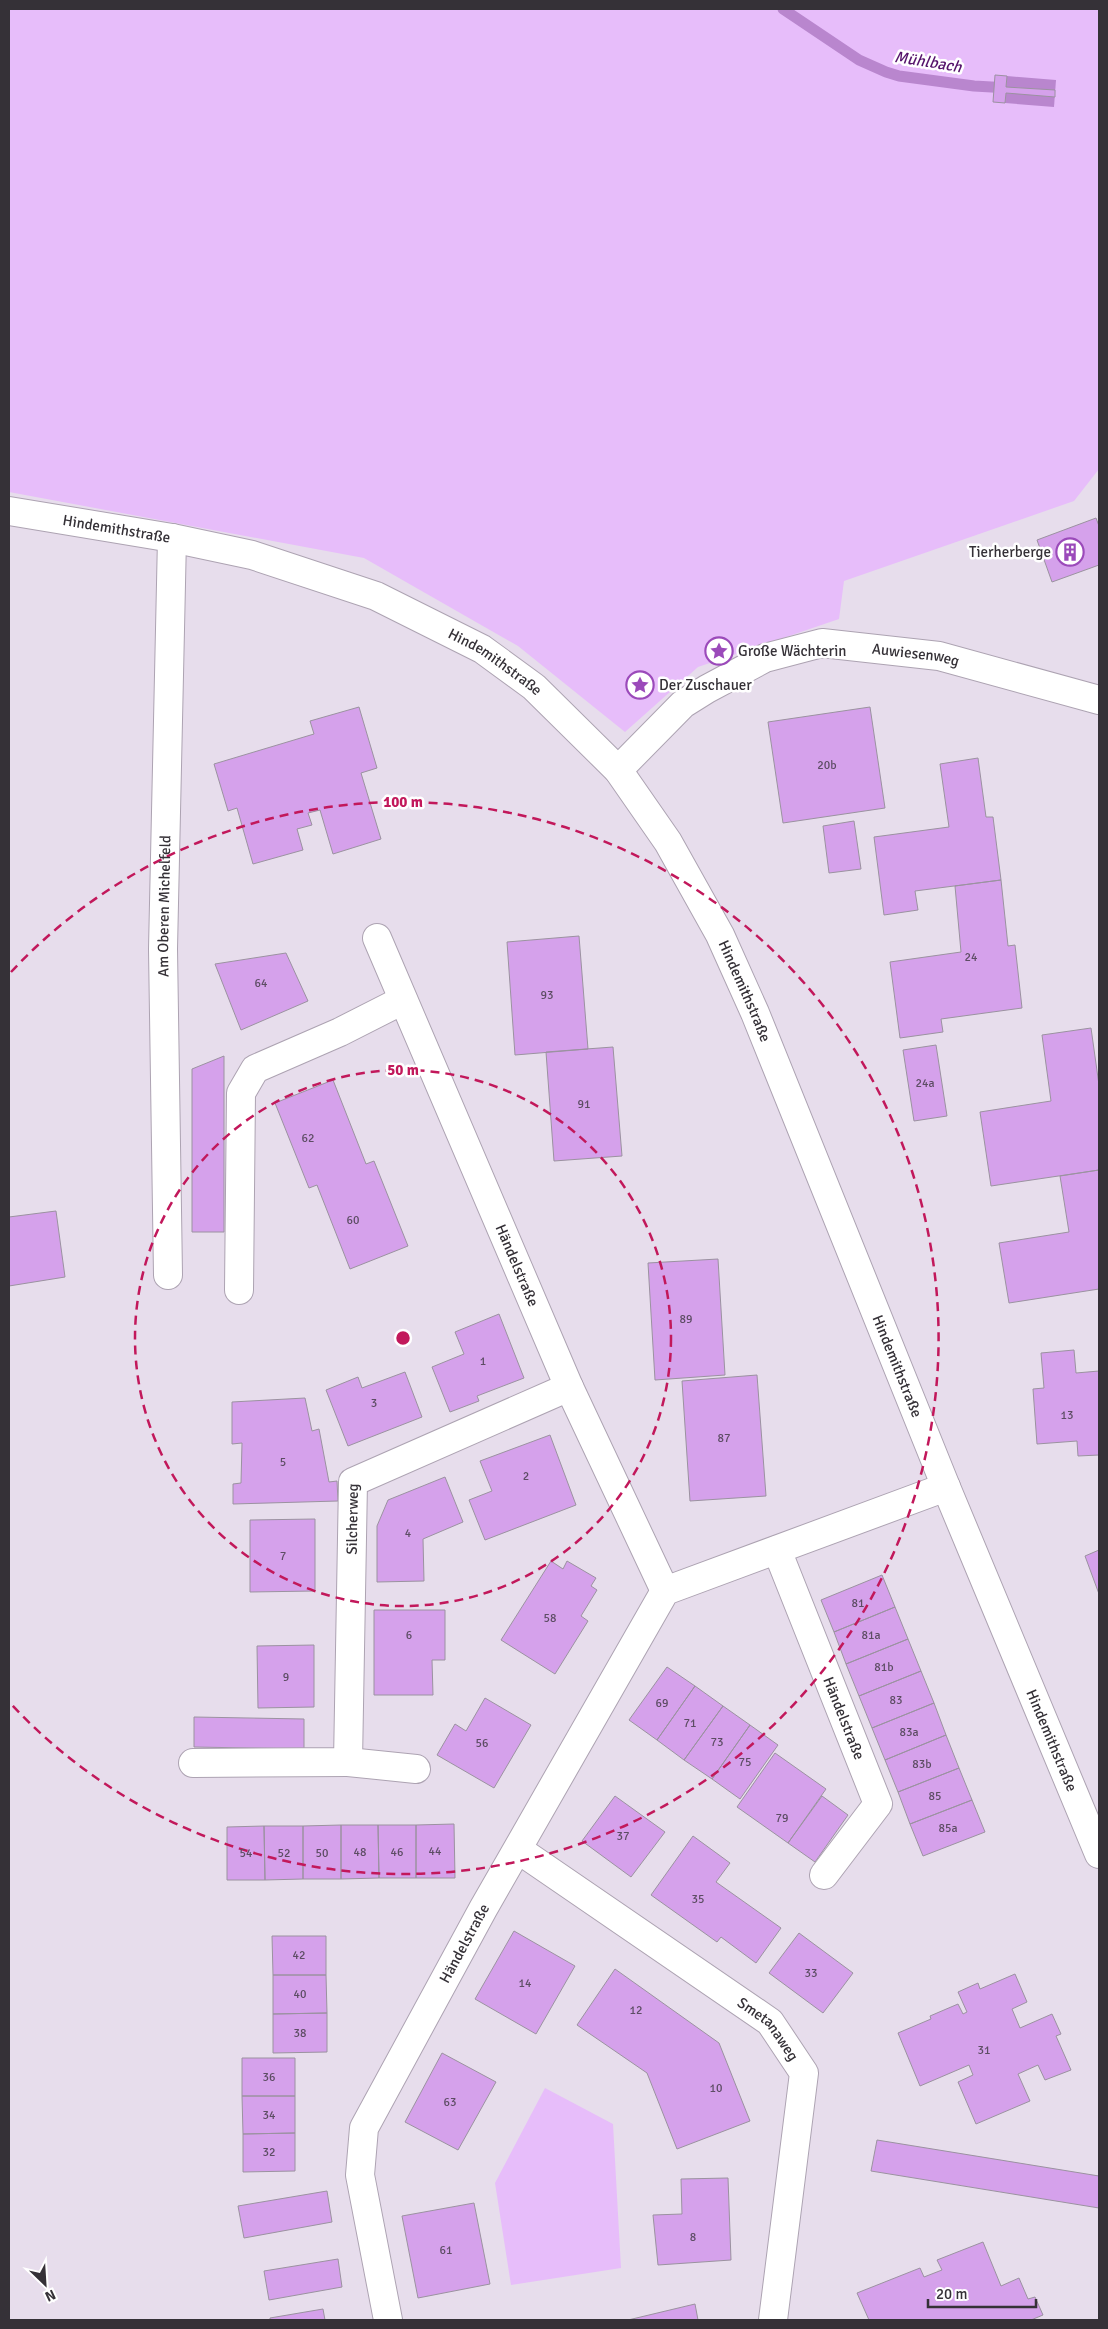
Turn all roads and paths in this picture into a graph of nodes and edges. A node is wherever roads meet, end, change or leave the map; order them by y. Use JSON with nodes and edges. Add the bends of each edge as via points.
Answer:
{"nodes":[{"id":1,"x":9,"y":511,"type":"edge"},
{"id":2,"x":172,"y":538,"type":"junction"},
{"id":3,"x":1099,"y":700,"type":"edge"},
{"id":4,"x":618,"y":770,"type":"junction"},
{"id":5,"x":377,"y":938,"type":"dead end"},
{"id":6,"x":403,"y":1000,"type":"junction"},
{"id":7,"x":168,"y":1275,"type":"dead end"},
{"id":8,"x":240,"y":1290,"type":"dead end"},
{"id":9,"x":570,"y":1387,"type":"junction"},
{"id":10,"x":946,"y":1487,"type":"junction"},
{"id":11,"x":777,"y":1550,"type":"junction"},
{"id":12,"x":665,"y":1591,"type":"junction"},
{"id":13,"x":348,"y":1762,"type":"junction"},
{"id":14,"x":193,"y":1763,"type":"dead end"},
{"id":15,"x":416,"y":1769,"type":"dead end"},
{"id":16,"x":518,"y":1850,"type":"junction"},
{"id":17,"x":1099,"y":1854,"type":"edge"},
{"id":18,"x":824,"y":1875,"type":"dead end"},
{"id":19,"x":388,"y":2320,"type":"edge"},
{"id":20,"x":773,"y":2320,"type":"edge"}],
"edges":[{"from":1,"to":2,"type":"street","name":"Hindemithstraße"},
{"from":2,"to":4,"type":"street","name":"Hindemithstraße","via":[[252,555],[376,596],[482,649],[534,687]]},
{"from":2,"to":7,"type":"street","name":"Am Oberen Michelfeld","via":[[163,949]]},
{"from":3,"to":4,"type":"street","name":"Auwiesenweg","via":[[939,656],[822,643],[765,658],[706,689],[683,704]]},
{"from":4,"to":10,"type":"street","name":"Hindemithstraße","via":[[668,842],[720,936],[755,1013]]},
{"from":5,"to":6,"type":"street","name":"Händelstraße"},
{"from":6,"to":8,"type":"street","via":[[255,1070],[241,1093]]},
{"from":6,"to":9,"type":"street","name":"Händelstraße"},
{"from":9,"to":12,"type":"street","name":"Händelstraße"},
{"from":9,"to":13,"type":"street","name":"Silcherweg","via":[[353,1482]]},
{"from":10,"to":11,"type":"street"},
{"from":10,"to":17,"type":"street","name":"Hindemithstraße"},
{"from":11,"to":12,"type":"street"},
{"from":11,"to":18,"type":"street","name":"Händelstraße","via":[[878,1804]]},
{"from":12,"to":16,"type":"street","name":"Händelstraße"},
{"from":13,"to":14,"type":"street"},
{"from":13,"to":15,"type":"street"},
{"from":16,"to":19,"type":"street","name":"Händelstraße","via":[[364,2128],[360,2174]]},
{"from":16,"to":20,"type":"street","name":"Smetanaweg","via":[[770,2022],[804,2072]]}]}
